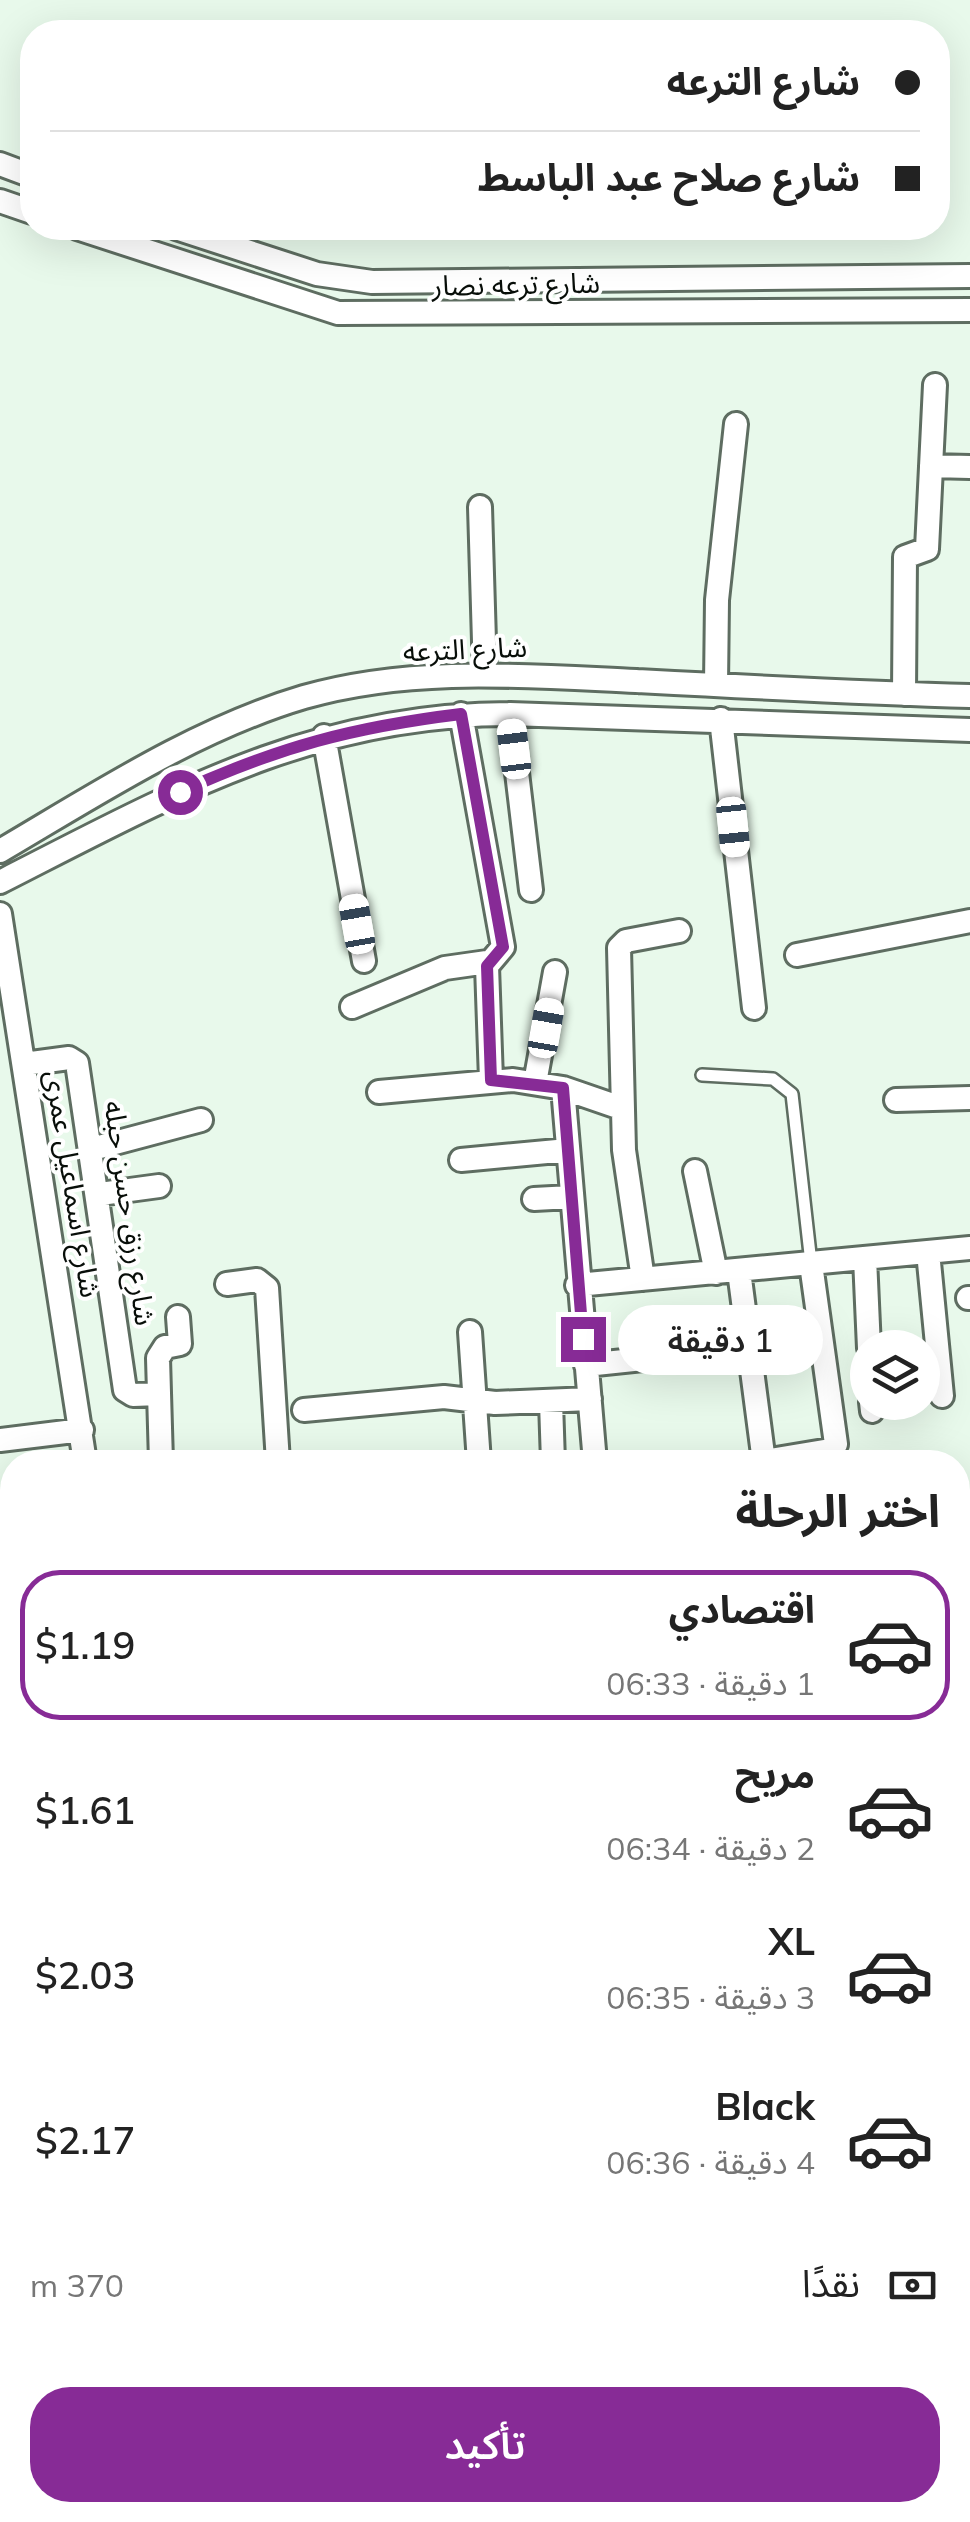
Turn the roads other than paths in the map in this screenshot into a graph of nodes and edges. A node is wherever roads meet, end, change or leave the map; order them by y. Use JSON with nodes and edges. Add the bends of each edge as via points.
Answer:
{"nodes":[{"id":1,"x":114,"y":240,"type":"edge"},
{"id":2,"x":213,"y":240,"type":"edge"},
{"id":3,"x":970,"y":276,"type":"edge"},
{"id":4,"x":970,"y":310,"type":"edge"},
{"id":5,"x":935,"y":385,"type":"dead end"},
{"id":6,"x":736,"y":424,"type":"dead end"},
{"id":7,"x":931,"y":466,"type":"junction"},
{"id":8,"x":970,"y":467,"type":"edge"},
{"id":9,"x":480,"y":507,"type":"dead end"},
{"id":10,"x":486,"y":675,"type":"junction"},
{"id":11,"x":716,"y":685,"type":"junction"},
{"id":12,"x":904,"y":694,"type":"junction"},
{"id":13,"x":970,"y":696,"type":"edge"},
{"id":14,"x":461,"y":714,"type":"junction"},
{"id":15,"x":510,"y":714,"type":"junction"},
{"id":16,"x":721,"y":719,"type":"junction"},
{"id":17,"x":970,"y":730,"type":"edge"},
{"id":18,"x":324,"y":736,"type":"junction"},
{"id":19,"x":0,"y":850,"type":"edge"},
{"id":20,"x":0,"y":882,"type":"edge"},
{"id":21,"x":531,"y":890,"type":"dead end"},
{"id":22,"x":0,"y":914,"type":"edge"},
{"id":23,"x":970,"y":921,"type":"edge"},
{"id":24,"x":679,"y":931,"type":"dead end"},
{"id":25,"x":797,"y":955,"type":"dead end"},
{"id":26,"x":364,"y":961,"type":"dead end"},
{"id":27,"x":487,"y":962,"type":"junction"},
{"id":28,"x":555,"y":972,"type":"dead end"},
{"id":29,"x":352,"y":1008,"type":"dead end"},
{"id":30,"x":754,"y":1008,"type":"dead end"},
{"id":31,"x":24,"y":1064,"type":"junction"},
{"id":32,"x":702,"y":1075,"type":"dead end"},
{"id":33,"x":491,"y":1080,"type":"junction"},
{"id":34,"x":535,"y":1083,"type":"junction"},
{"id":35,"x":563,"y":1088,"type":"junction"},
{"id":36,"x":379,"y":1092,"type":"dead end"},
{"id":37,"x":970,"y":1098,"type":"edge"},
{"id":38,"x":896,"y":1100,"type":"dead end"},
{"id":39,"x":621,"y":1108,"type":"junction"},
{"id":40,"x":201,"y":1120,"type":"dead end"},
{"id":41,"x":92,"y":1149,"type":"junction"},
{"id":42,"x":568,"y":1150,"type":"junction"},
{"id":43,"x":461,"y":1160,"type":"dead end"},
{"id":44,"x":695,"y":1172,"type":"dead end"},
{"id":45,"x":159,"y":1186,"type":"dead end"},
{"id":46,"x":100,"y":1194,"type":"junction"},
{"id":47,"x":571,"y":1197,"type":"junction"},
{"id":48,"x":534,"y":1199,"type":"dead end"},
{"id":49,"x":970,"y":1248,"type":"edge"},
{"id":50,"x":928,"y":1252,"type":"junction"},
{"id":51,"x":865,"y":1258,"type":"junction"},
{"id":52,"x":811,"y":1264,"type":"junction"},
{"id":53,"x":728,"y":1272,"type":"junction"},
{"id":54,"x":643,"y":1280,"type":"junction"},
{"id":55,"x":227,"y":1284,"type":"dead end"},
{"id":56,"x":577,"y":1286,"type":"junction"},
{"id":57,"x":178,"y":1317,"type":"dead end"},
{"id":58,"x":868,"y":1330,"type":"edge"},
{"id":59,"x":470,"y":1332,"type":"dead end"},
{"id":60,"x":681,"y":1356,"type":"dead end"},
{"id":61,"x":586,"y":1365,"type":"junction"},
{"id":62,"x":160,"y":1394,"type":"junction"},
{"id":63,"x":942,"y":1396,"type":"dead end"},
{"id":64,"x":590,"y":1399,"type":"junction"},
{"id":65,"x":476,"y":1401,"type":"junction"},
{"id":66,"x":550,"y":1402,"type":"junction"},
{"id":67,"x":304,"y":1410,"type":"dead end"},
{"id":68,"x":82,"y":1430,"type":"junction"},
{"id":69,"x":0,"y":1440,"type":"edge"},
{"id":70,"x":84,"y":1450,"type":"edge"},
{"id":71,"x":161,"y":1450,"type":"edge"},
{"id":72,"x":277,"y":1450,"type":"edge"},
{"id":73,"x":478,"y":1450,"type":"edge"},
{"id":74,"x":552,"y":1450,"type":"edge"},
{"id":75,"x":594,"y":1450,"type":"edge"},
{"id":76,"x":762,"y":1450,"type":"edge"},
{"id":77,"x":830,"y":1450,"type":"edge"}],
"edges":[{"from":1,"to":4,"type":"street","name":"شارع ترعه نصار","via":[[338,313]]},
{"from":2,"to":3,"type":"street","name":"شارع ترعه نصار","via":[[304,270],[372,282]]},
{"from":5,"to":7,"type":"street"},
{"from":6,"to":11,"type":"street","via":[[716,600]]},
{"from":7,"to":8,"type":"street"},
{"from":7,"to":12,"type":"street","via":[[927,549],[906,557]]},
{"from":9,"to":10,"type":"street"},
{"from":10,"to":11,"type":"street","name":"شارع الترعه"},
{"from":10,"to":19,"type":"street","name":"شارع الترعه","via":[[371,683],[304,697],[223,728]]},
{"from":11,"to":12,"type":"street","name":"شارع الترعه"},
{"from":12,"to":13,"type":"street","name":"شارع الترعه"},
{"from":14,"to":15,"type":"street"},
{"from":14,"to":18,"type":"street"},
{"from":14,"to":27,"type":"street","via":[[503,947]]},
{"from":15,"to":16,"type":"street"},
{"from":15,"to":21,"type":"street"},
{"from":16,"to":17,"type":"street"},
{"from":16,"to":30,"type":"street"},
{"from":18,"to":20,"type":"street","via":[[240,764]]},
{"from":18,"to":26,"type":"street"},
{"from":22,"to":31,"type":"street","name":"شارع اسماعيل عمرى"},
{"from":23,"to":25,"type":"street"},
{"from":24,"to":39,"type":"street","via":[[621,943]]},
{"from":27,"to":29,"type":"street","via":[[446,968]]},
{"from":27,"to":33,"type":"street"},
{"from":28,"to":34,"type":"street"},
{"from":31,"to":41,"type":"street","name":"شارع رزق حسن حبله","via":[[69,1058],[77,1063]]},
{"from":31,"to":68,"type":"street","name":"شارع اسماعيل عمرى"},
{"from":32,"to":52,"type":"lane","via":[[773,1079],[792,1094]]},
{"from":33,"to":34,"type":"street"},
{"from":33,"to":36,"type":"street"},
{"from":34,"to":35,"type":"street"},
{"from":35,"to":39,"type":"street"},
{"from":35,"to":42,"type":"street"},
{"from":37,"to":38,"type":"street"},
{"from":39,"to":54,"type":"street"},
{"from":40,"to":41,"type":"street"},
{"from":41,"to":46,"type":"street","name":"شارع رزق حسن حبله"},
{"from":42,"to":43,"type":"street"},
{"from":42,"to":47,"type":"street"},
{"from":44,"to":53,"type":"street"},
{"from":45,"to":46,"type":"street"},
{"from":46,"to":62,"type":"street","name":"شارع رزق حسن حبله","via":[[125,1390],[133,1396]]},
{"from":47,"to":48,"type":"street"},
{"from":47,"to":56,"type":"street"},
{"from":49,"to":50,"type":"street"},
{"from":50,"to":51,"type":"street"},
{"from":50,"to":63,"type":"street"},
{"from":51,"to":52,"type":"street"},
{"from":51,"to":58,"type":"street"},
{"from":52,"to":53,"type":"street"},
{"from":52,"to":77,"type":"street","via":[[836,1444]]},
{"from":53,"to":54,"type":"street"},
{"from":53,"to":76,"type":"street"},
{"from":54,"to":56,"type":"street"},
{"from":55,"to":72,"type":"street","via":[[256,1280],[266,1288]]},
{"from":56,"to":61,"type":"street"},
{"from":57,"to":62,"type":"street","via":[[180,1344],[165,1347],[158,1358]]},
{"from":59,"to":65,"type":"street"},
{"from":60,"to":61,"type":"street"},
{"from":61,"to":64,"type":"street"},
{"from":62,"to":71,"type":"street"},
{"from":64,"to":66,"type":"street"},
{"from":64,"to":75,"type":"street"},
{"from":65,"to":66,"type":"street"},
{"from":65,"to":67,"type":"street","via":[[444,1397]]},
{"from":65,"to":73,"type":"street"},
{"from":66,"to":74,"type":"street"},
{"from":68,"to":69,"type":"street"},
{"from":68,"to":70,"type":"street","name":"شارع اسماعيل عمرى"}]}
